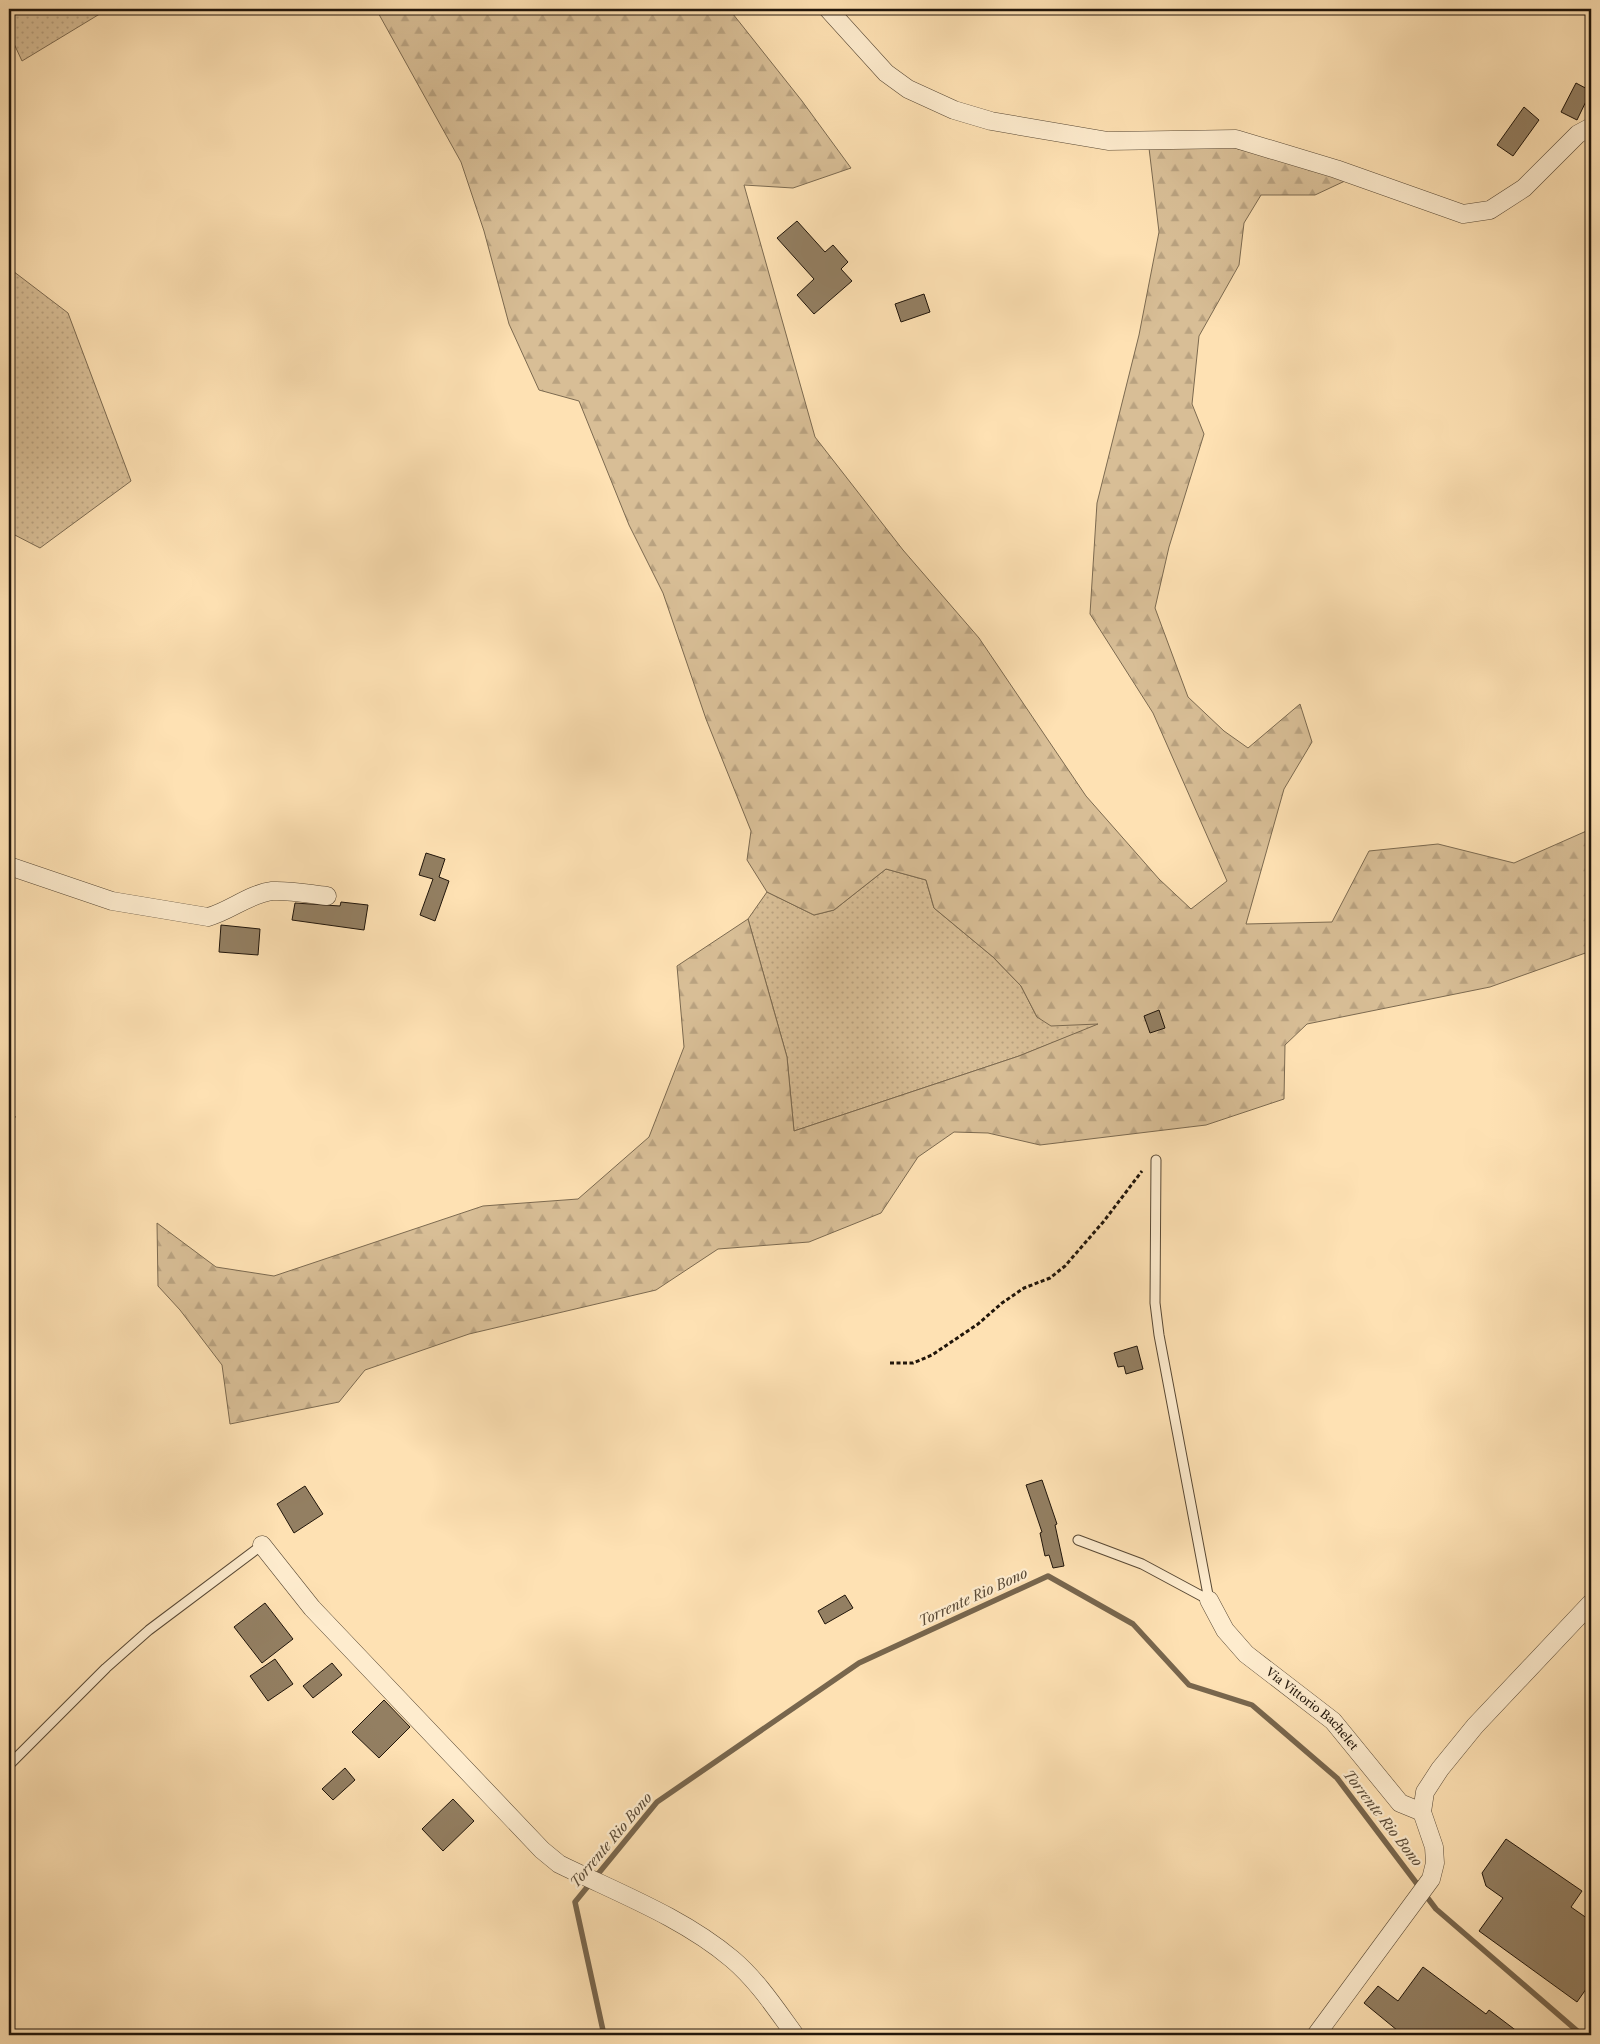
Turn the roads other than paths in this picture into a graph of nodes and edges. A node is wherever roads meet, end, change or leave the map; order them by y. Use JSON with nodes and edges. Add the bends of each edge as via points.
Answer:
{"nodes":[{"id":1,"x":828,"y":9,"type":"edge"},
{"id":2,"x":1591,"y":127,"type":"edge"},
{"id":3,"x":9,"y":866,"type":"edge"},
{"id":4,"x":327,"y":896,"type":"dead end"},
{"id":5,"x":1156,"y":1160,"type":"road end"},
{"id":6,"x":1078,"y":1540,"type":"dead end"},
{"id":7,"x":262,"y":1546,"type":"joint"},
{"id":8,"x":1209,"y":1600,"type":"junction"},
{"id":9,"x":1591,"y":1603,"type":"edge"},
{"id":10,"x":9,"y":1765,"type":"edge"},
{"id":11,"x":1422,"y":1812,"type":"junction"},
{"id":12,"x":795,"y":2035,"type":"edge"},
{"id":13,"x":1316,"y":2035,"type":"edge"}],
"edges":[{"from":1,"to":2,"type":"street","via":[[886,73],[908,89],[954,110],[991,121],[1108,141],[1236,139],[1463,214],[1490,210],[1524,188],[1578,134]]},
{"from":3,"to":4,"type":"street","via":[[112,901],[208,917],[272,891]]},
{"from":5,"to":8,"type":"lane","via":[[1156,1311]]},
{"from":6,"to":8,"type":"lane","via":[[1142,1564]]},
{"from":7,"to":10,"type":"lane","via":[[148,1630]]},
{"from":7,"to":12,"type":"street","via":[[312,1608],[542,1850],[559,1864],[687,1927],[733,1960],[771,2001]]},
{"from":8,"to":11,"type":"street","name":"Via Vittorio Bachelet","via":[[1226,1630],[1246,1654],[1333,1721],[1400,1803]]},
{"from":9,"to":11,"type":"street","via":[[1440,1769],[1425,1792]]},
{"from":11,"to":13,"type":"street","via":[[1434,1847],[1431,1879]]}]}
